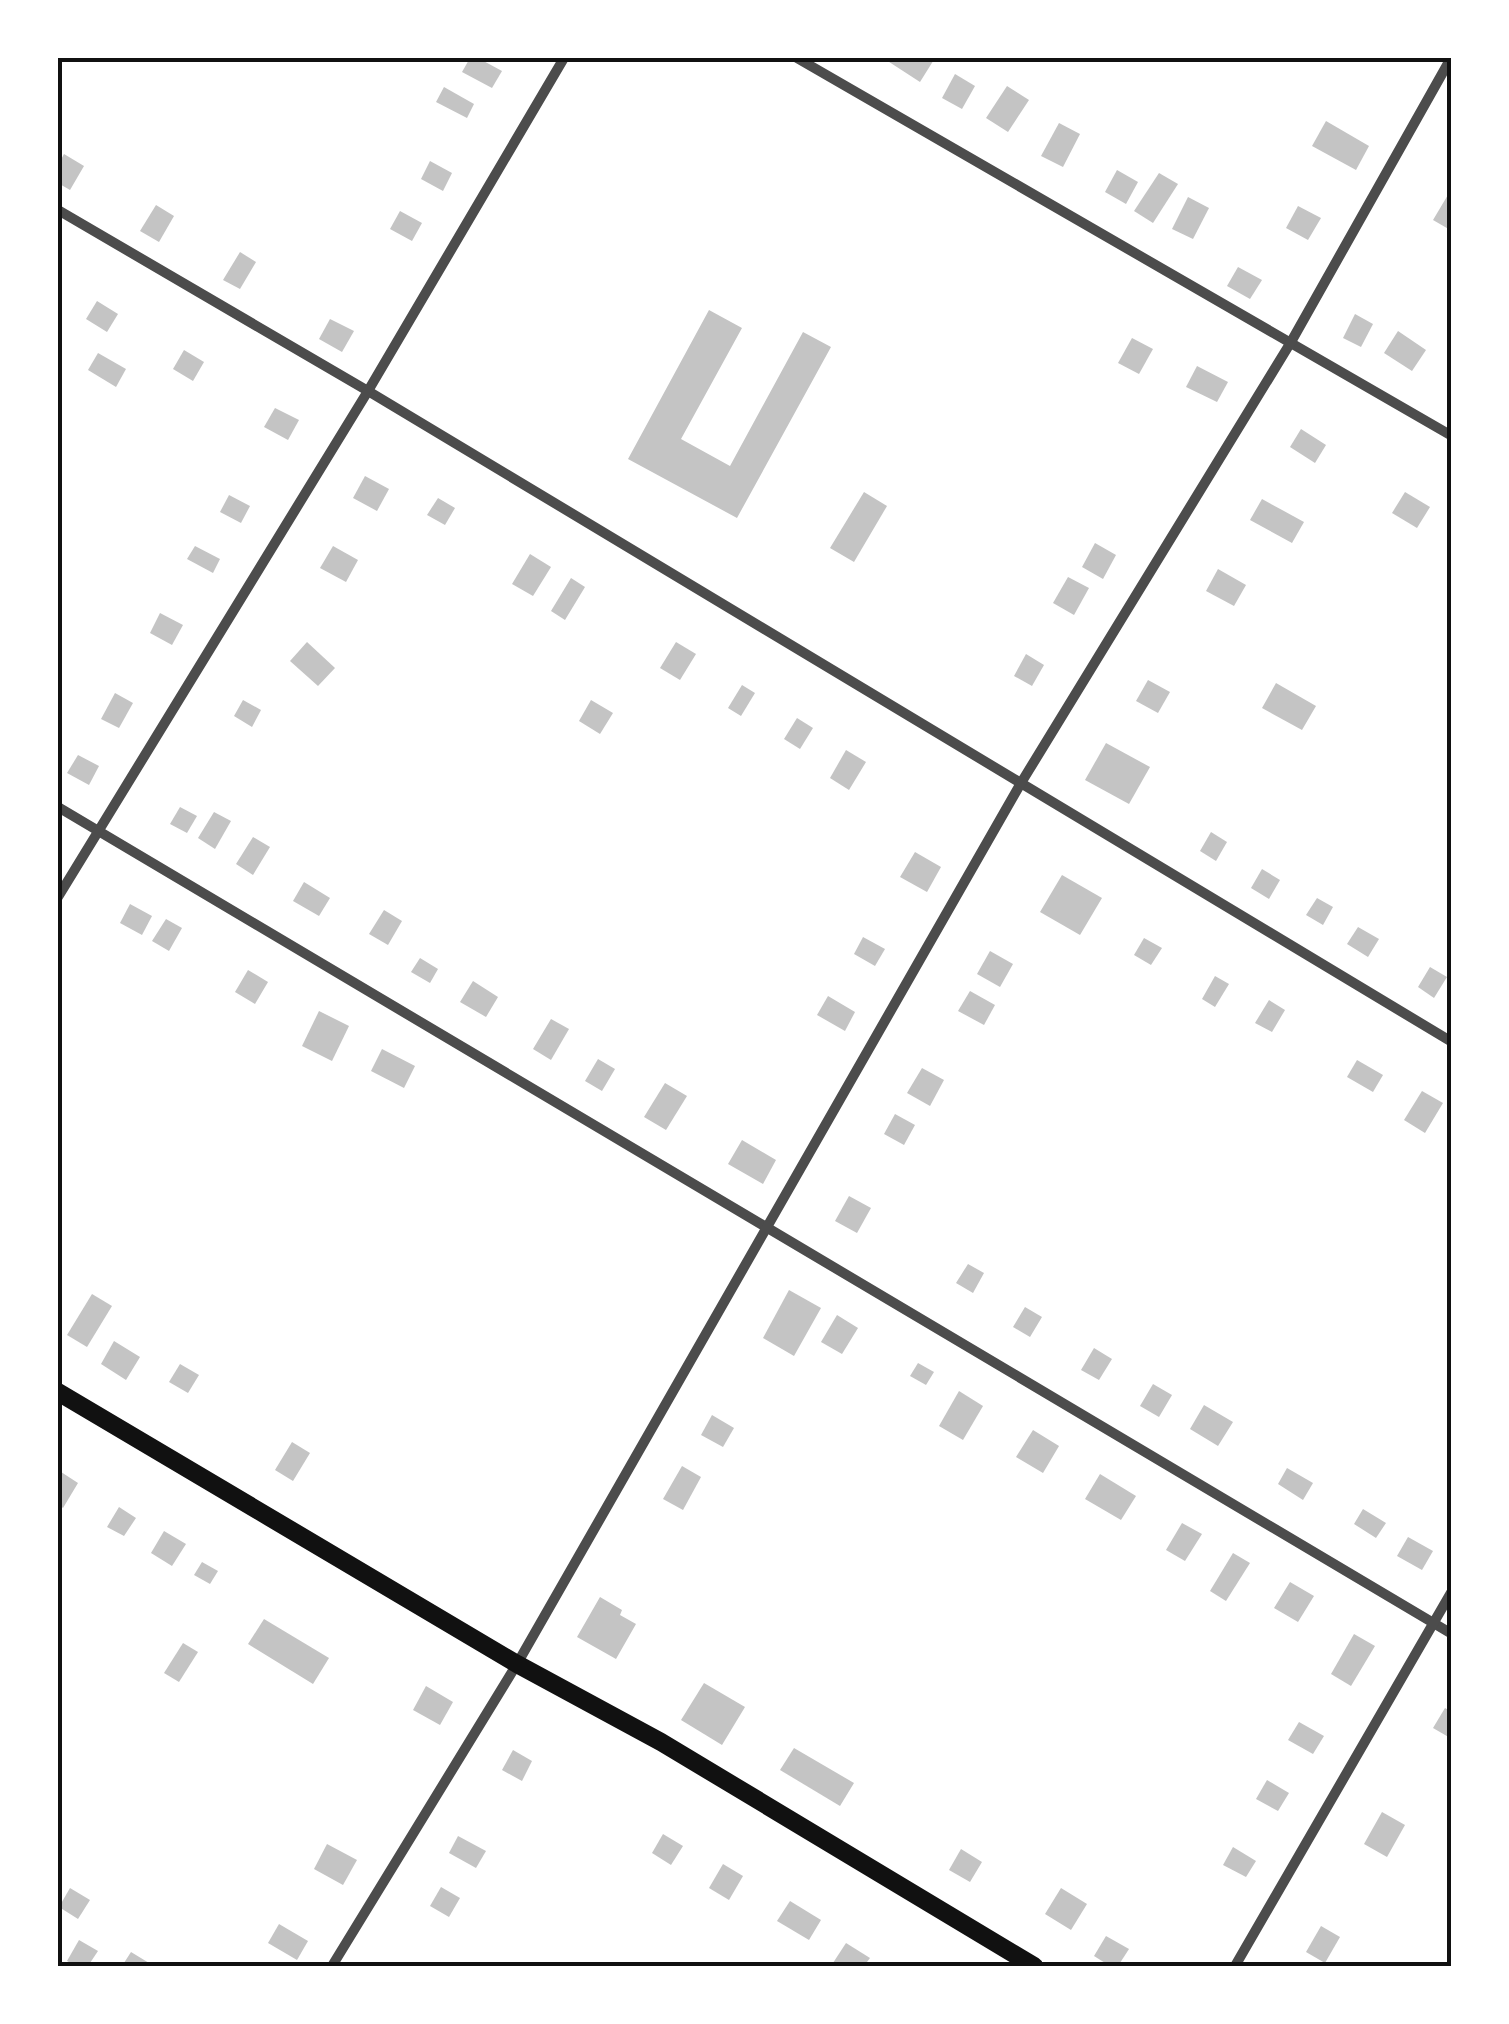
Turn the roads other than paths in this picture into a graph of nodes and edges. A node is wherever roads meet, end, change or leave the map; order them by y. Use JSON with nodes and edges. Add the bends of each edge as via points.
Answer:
{"nodes":[{"id":1,"x":564,"y":58,"type":"edge"},
{"id":2,"x":797,"y":58,"type":"edge"},
{"id":3,"x":1451,"y":58,"type":"edge"},
{"id":4,"x":58,"y":210,"type":"edge"},
{"id":5,"x":1292,"y":342,"type":"junction"},
{"id":6,"x":368,"y":391,"type":"junction"},
{"id":7,"x":1452,"y":436,"type":"edge"},
{"id":8,"x":1021,"y":782,"type":"junction"},
{"id":9,"x":58,"y":807,"type":"edge"},
{"id":10,"x":97,"y":831,"type":"junction"},
{"id":11,"x":58,"y":897,"type":"edge"},
{"id":12,"x":1452,"y":1042,"type":"edge"},
{"id":13,"x":764,"y":1227,"type":"junction"},
{"id":14,"x":58,"y":1392,"type":"edge"},
{"id":15,"x":1452,"y":1591,"type":"edge"},
{"id":16,"x":1432,"y":1623,"type":"junction"},
{"id":17,"x":1452,"y":1634,"type":"edge"},
{"id":18,"x":516,"y":1664,"type":"junction"},
{"id":19,"x":332,"y":1966,"type":"edge"},
{"id":20,"x":1034,"y":1966,"type":"edge"},
{"id":21,"x":1235,"y":1966,"type":"edge"}],
"edges":[{"from":1,"to":6,"type":"street"},
{"from":2,"to":5,"type":"street"},
{"from":3,"to":5,"type":"street"},
{"from":4,"to":6,"type":"street"},
{"from":5,"to":7,"type":"street"},
{"from":5,"to":8,"type":"street"},
{"from":6,"to":8,"type":"street"},
{"from":6,"to":10,"type":"street"},
{"from":8,"to":12,"type":"street"},
{"from":8,"to":13,"type":"street"},
{"from":9,"to":10,"type":"street"},
{"from":10,"to":11,"type":"street"},
{"from":10,"to":13,"type":"street"},
{"from":13,"to":16,"type":"street"},
{"from":13,"to":18,"type":"street"},
{"from":14,"to":18,"type":"main road"},
{"from":15,"to":16,"type":"street"},
{"from":16,"to":17,"type":"street"},
{"from":16,"to":21,"type":"street"},
{"from":18,"to":19,"type":"street"},
{"from":18,"to":20,"type":"main road","via":[[661,1742]]}]}
